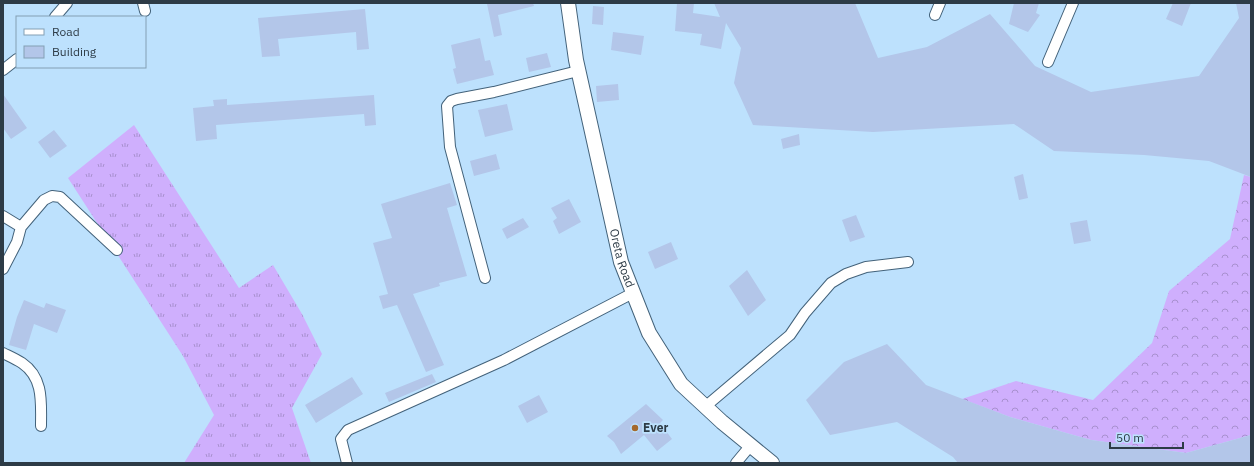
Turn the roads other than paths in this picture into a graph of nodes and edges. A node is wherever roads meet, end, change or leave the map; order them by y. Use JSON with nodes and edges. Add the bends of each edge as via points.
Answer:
{"nodes":[{"id":1,"x":67,"y":3,"type":"edge"},
{"id":2,"x":568,"y":3,"type":"edge"},
{"id":3,"x":940,"y":3,"type":"edge"},
{"id":4,"x":1073,"y":3,"type":"edge"},
{"id":5,"x":935,"y":15,"type":"dead end"},
{"id":6,"x":56,"y":16,"type":"edge"},
{"id":7,"x":16,"y":60,"type":"edge"},
{"id":8,"x":1048,"y":62,"type":"dead end"},
{"id":9,"x":3,"y":70,"type":"edge"},
{"id":10,"x":578,"y":71,"type":"junction"},
{"id":11,"x":3,"y":216,"type":"edge"},
{"id":12,"x":22,"y":227,"type":"junction"},
{"id":13,"x":117,"y":250,"type":"dead end"},
{"id":14,"x":908,"y":262,"type":"dead end"},
{"id":15,"x":3,"y":269,"type":"edge"},
{"id":16,"x":485,"y":278,"type":"dead end"},
{"id":17,"x":633,"y":293,"type":"junction"},
{"id":18,"x":3,"y":353,"type":"edge"},
{"id":19,"x":706,"y":406,"type":"junction"},
{"id":20,"x":41,"y":426,"type":"dead end"},
{"id":21,"x":751,"y":445,"type":"junction"},
{"id":22,"x":347,"y":463,"type":"edge"},
{"id":23,"x":736,"y":463,"type":"edge"},
{"id":24,"x":772,"y":463,"type":"edge"}],
"edges":[{"from":1,"to":6,"type":"street"},
{"from":2,"to":10,"type":"street","name":"Oreta Road"},
{"from":3,"to":5,"type":"street"},
{"from":4,"to":8,"type":"street"},
{"from":7,"to":9,"type":"street"},
{"from":10,"to":16,"type":"street","via":[[457,99],[447,106],[450,147]]},
{"from":10,"to":17,"type":"street","name":"Oreta Road","via":[[621,262]]},
{"from":11,"to":12,"type":"street"},
{"from":12,"to":13,"type":"street","via":[[44,200],[52,196],[60,197]]},
{"from":12,"to":15,"type":"street"},
{"from":14,"to":19,"type":"street","via":[[866,267],[831,283],[790,335]]},
{"from":17,"to":19,"type":"street","name":"Oreta Road","via":[[649,333],[681,384]]},
{"from":17,"to":22,"type":"street","via":[[504,360],[348,430],[341,439]]},
{"from":18,"to":20,"type":"street","via":[[23,363],[34,376],[41,393]]},
{"from":19,"to":21,"type":"street","name":"Oreta Road"},
{"from":21,"to":23,"type":"street"},
{"from":21,"to":24,"type":"street","name":"Oreta Road"}]}
